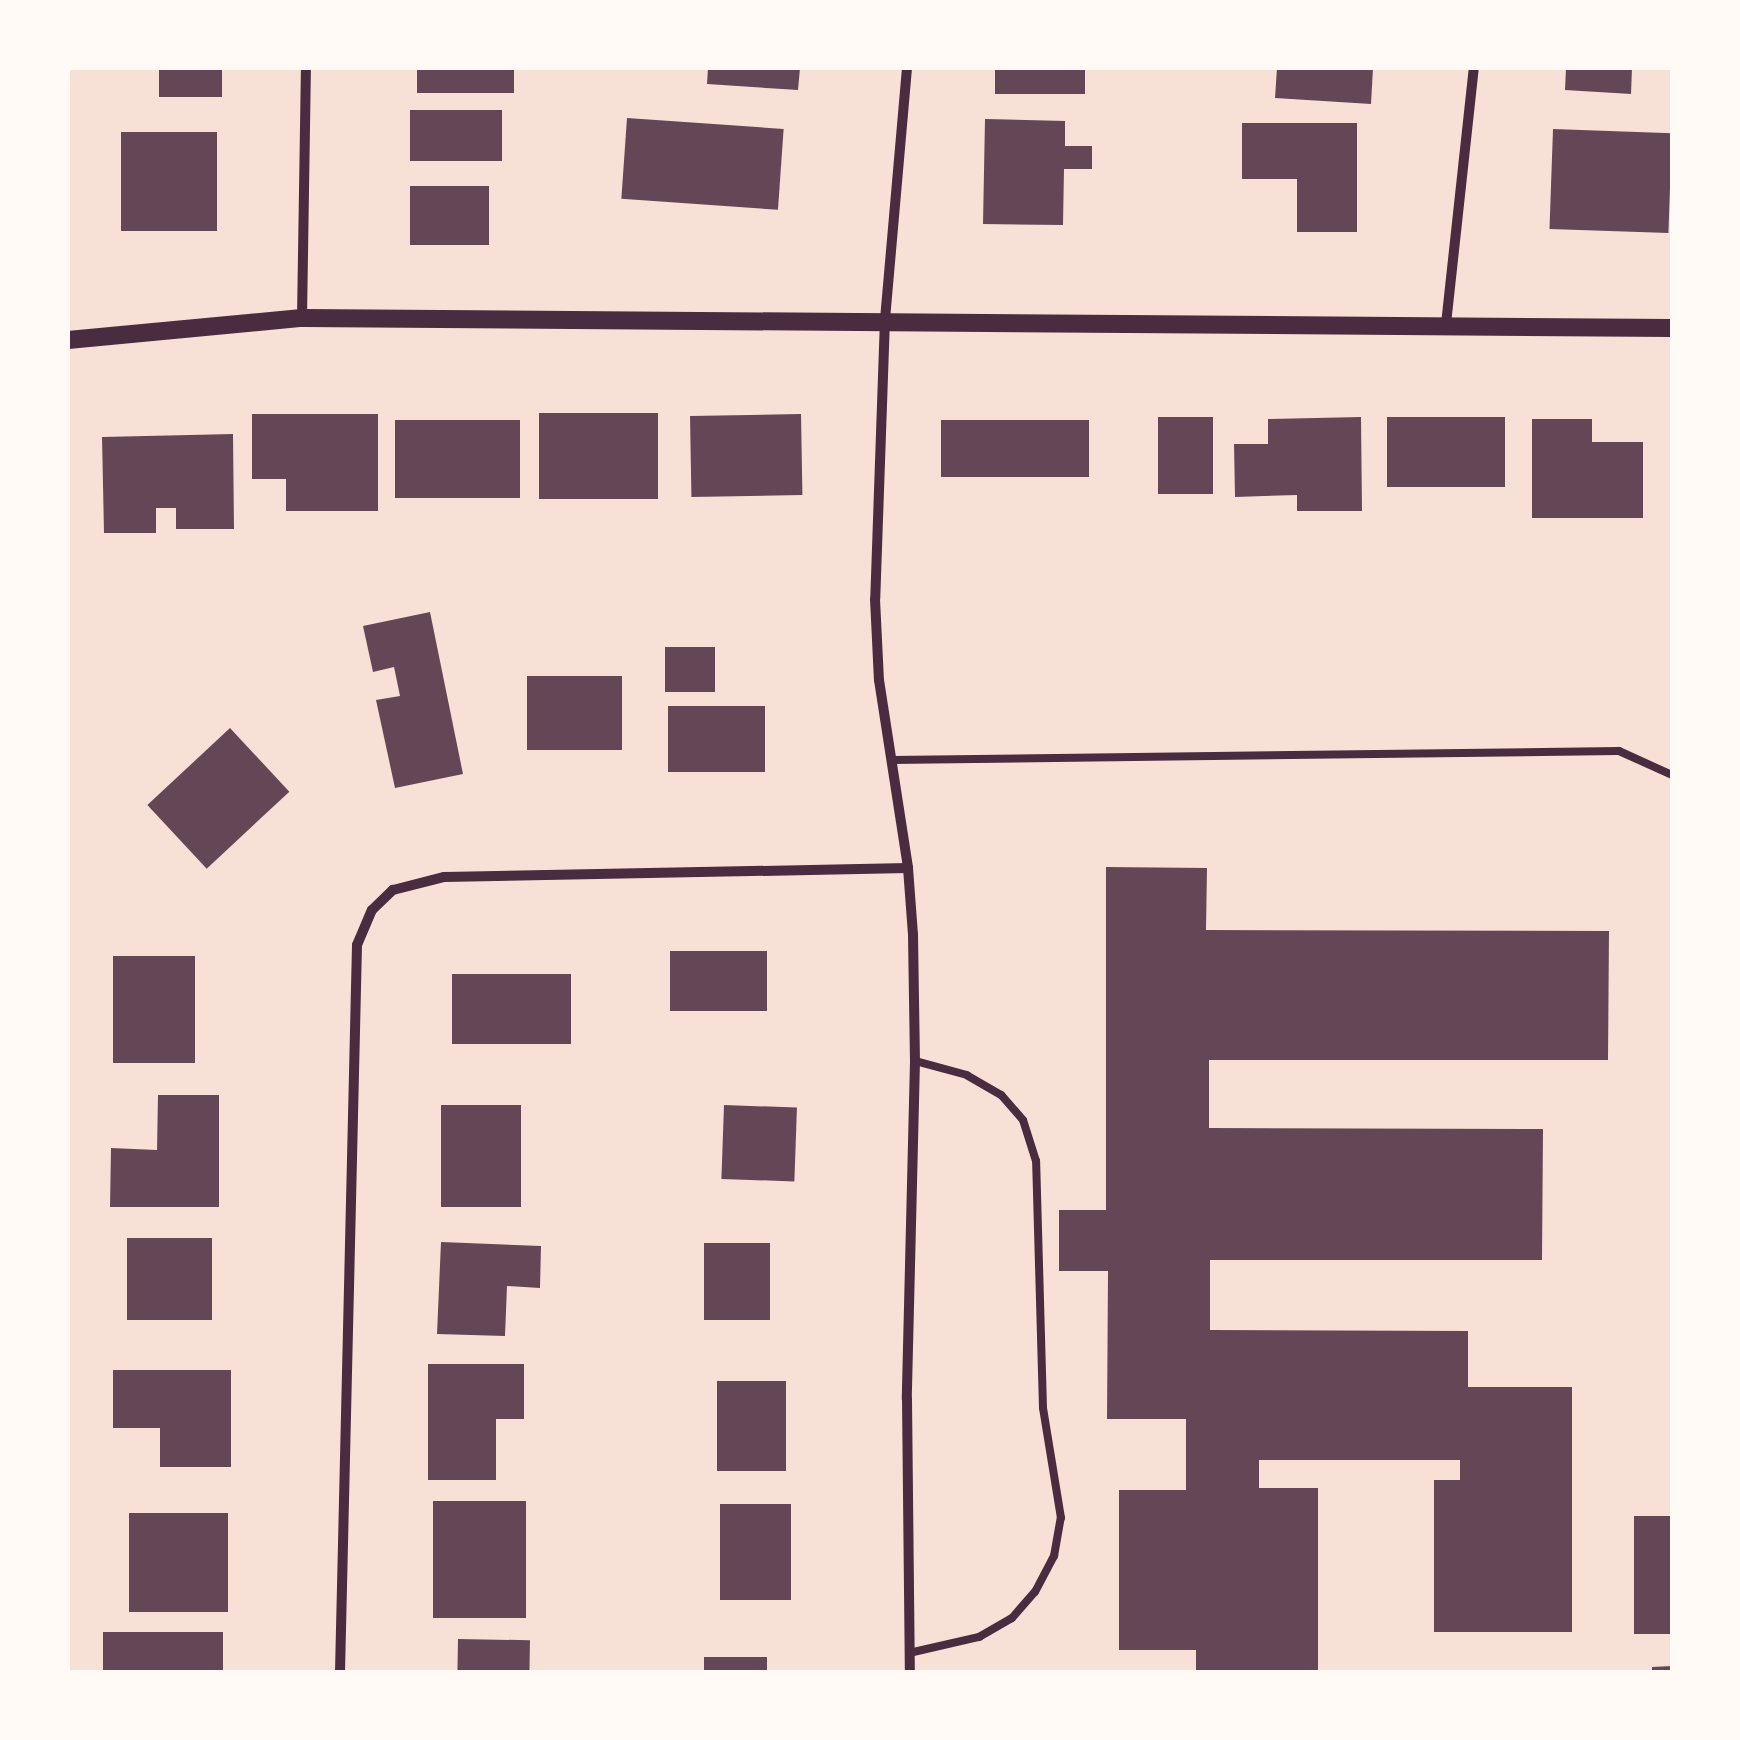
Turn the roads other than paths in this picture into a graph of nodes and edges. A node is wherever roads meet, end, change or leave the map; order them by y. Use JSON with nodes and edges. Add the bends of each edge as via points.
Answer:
{"nodes":[{"id":1,"x":306,"y":68,"type":"edge"},
{"id":2,"x":907,"y":68,"type":"edge"},
{"id":3,"x":1474,"y":68,"type":"edge"},
{"id":4,"x":302,"y":318,"type":"junction"},
{"id":5,"x":885,"y":319,"type":"junction"},
{"id":6,"x":1446,"y":324,"type":"junction"},
{"id":7,"x":1672,"y":328,"type":"edge"},
{"id":8,"x":68,"y":340,"type":"edge"},
{"id":9,"x":891,"y":760,"type":"junction"},
{"id":10,"x":1672,"y":774,"type":"edge"},
{"id":11,"x":908,"y":868,"type":"junction"},
{"id":12,"x":915,"y":1061,"type":"junction"},
{"id":13,"x":910,"y":1653,"type":"junction"},
{"id":14,"x":340,"y":1672,"type":"edge"},
{"id":15,"x":910,"y":1672,"type":"edge"}],
"edges":[{"from":1,"to":4,"type":"street"},
{"from":2,"to":5,"type":"street"},
{"from":3,"to":6,"type":"street"},
{"from":4,"to":5,"type":"street"},
{"from":4,"to":8,"type":"street"},
{"from":5,"to":6,"type":"street"},
{"from":5,"to":9,"type":"street","via":[[875,599]]},
{"from":6,"to":7,"type":"street"},
{"from":9,"to":10,"type":"lane","via":[[1619,751]]},
{"from":9,"to":11,"type":"street"},
{"from":11,"to":12,"type":"street"},
{"from":11,"to":14,"type":"street","via":[[444,877],[393,890],[372,910],[358,945]]},
{"from":12,"to":13,"type":"street","via":[[906,1399]]},
{"from":12,"to":13,"type":"lane","via":[[966,1075],[1001,1095],[1023,1120],[1036,1161],[1043,1408],[1061,1518],[1054,1556],[1012,1618],[980,1637]]},
{"from":13,"to":15,"type":"street"}]}
